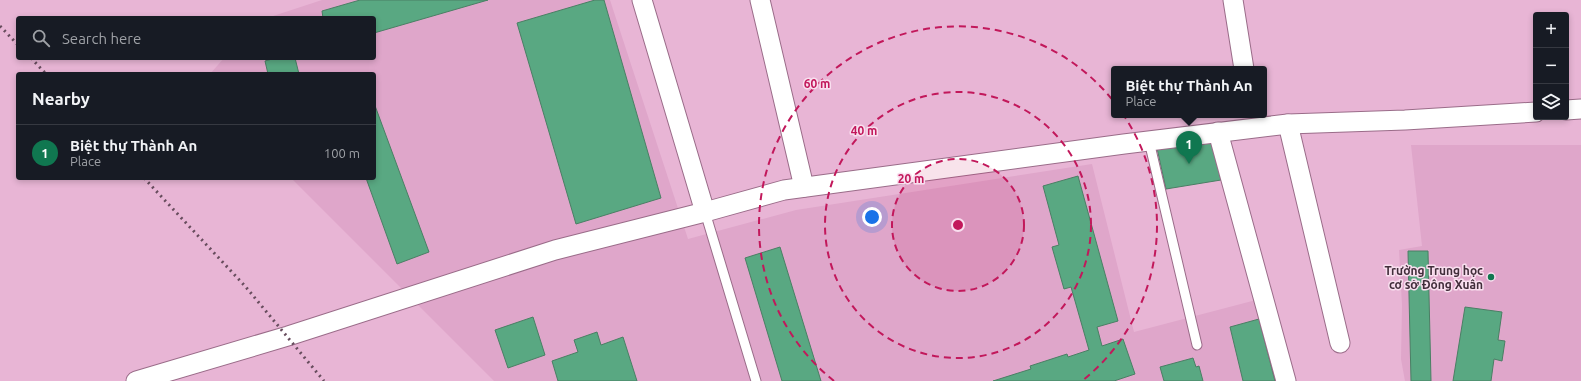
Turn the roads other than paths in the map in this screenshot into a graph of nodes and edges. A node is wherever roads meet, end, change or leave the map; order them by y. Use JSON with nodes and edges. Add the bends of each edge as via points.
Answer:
{"nodes":[{"id":1,"x":642,"y":0,"type":"edge"},
{"id":2,"x":760,"y":0,"type":"edge"},
{"id":3,"x":1233,"y":0,"type":"edge"},
{"id":4,"x":1244,"y":66,"type":"edge"},
{"id":5,"x":1569,"y":110,"type":"edge"},
{"id":6,"x":1581,"y":110,"type":"edge"},
{"id":7,"x":1533,"y":112,"type":"edge"},
{"id":8,"x":1252,"y":122,"type":"edge"},
{"id":9,"x":1288,"y":124,"type":"junction"},
{"id":10,"x":1218,"y":132,"type":"junction"},
{"id":11,"x":1149,"y":141,"type":"junction"},
{"id":12,"x":804,"y":188,"type":"junction"},
{"id":13,"x":704,"y":212,"type":"junction"},
{"id":14,"x":1340,"y":343,"type":"dead end"},
{"id":15,"x":1197,"y":345,"type":"dead end"},
{"id":16,"x":136,"y":381,"type":"edge"},
{"id":17,"x":756,"y":381,"type":"edge"},
{"id":18,"x":1286,"y":381,"type":"edge"}],
"edges":[{"from":1,"to":13,"type":"street"},
{"from":2,"to":12,"type":"street"},
{"from":3,"to":4,"type":"street"},
{"from":5,"to":6,"type":"street"},
{"from":7,"to":9,"type":"street"},
{"from":8,"to":9,"type":"street"},
{"from":8,"to":10,"type":"street"},
{"from":9,"to":14,"type":"street"},
{"from":10,"to":11,"type":"street"},
{"from":10,"to":18,"type":"street"},
{"from":11,"to":12,"type":"street"},
{"from":11,"to":15,"type":"lane"},
{"from":12,"to":13,"type":"street","via":[[784,190]]},
{"from":13,"to":16,"type":"street","via":[[555,250],[288,336]]},
{"from":13,"to":17,"type":"lane"}]}
